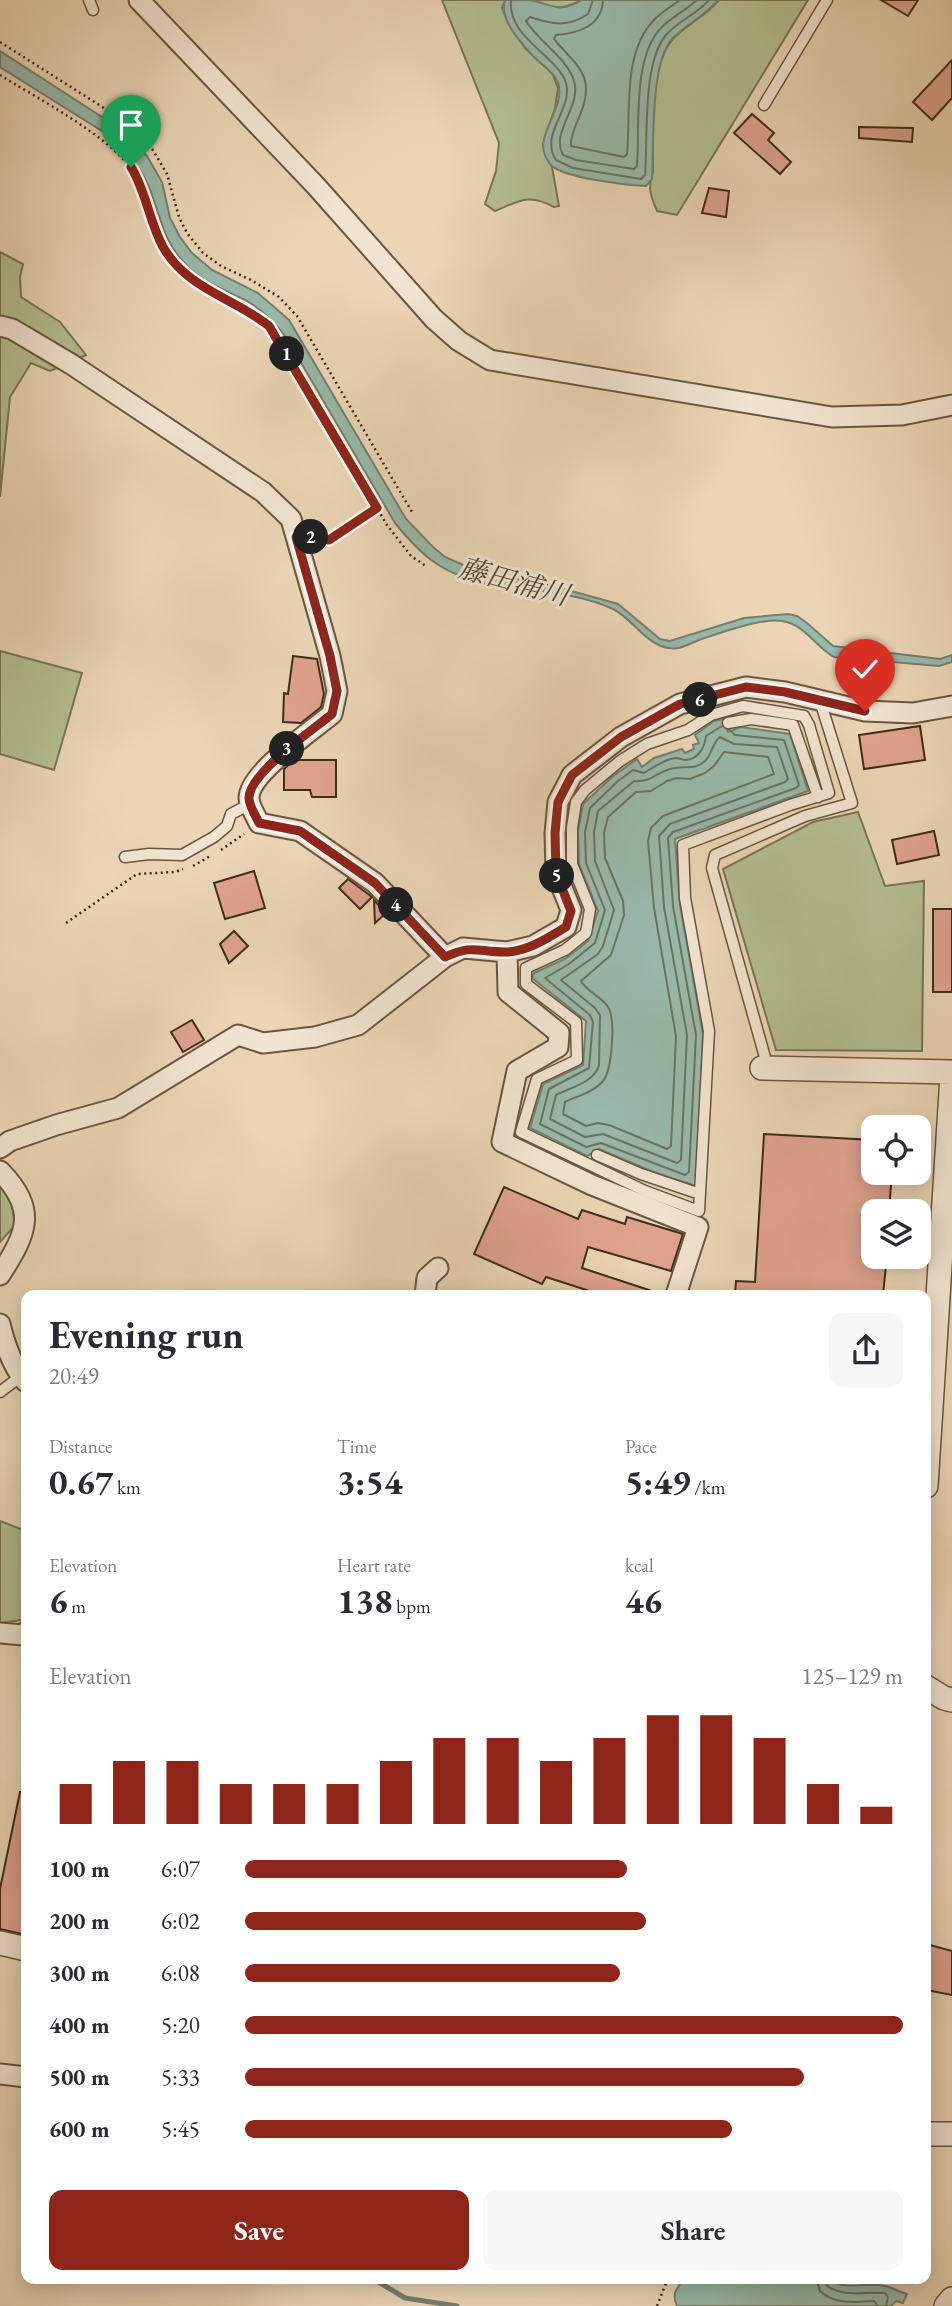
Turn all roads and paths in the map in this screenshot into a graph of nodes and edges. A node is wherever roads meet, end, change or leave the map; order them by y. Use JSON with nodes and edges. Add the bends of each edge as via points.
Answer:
{"nodes":[{"id":1,"x":139,"y":0,"type":"edge"},
{"id":2,"x":827,"y":0,"type":"edge"},
{"id":3,"x":0,"y":42,"type":"edge"},
{"id":4,"x":0,"y":75,"type":"edge"},
{"id":5,"x":764,"y":105,"type":"dead end"},
{"id":6,"x":0,"y":326,"type":"edge"},
{"id":7,"x":952,"y":405,"type":"edge"},
{"id":8,"x":377,"y":508,"type":"junction"},
{"id":9,"x":412,"y":512,"type":"dead end"},
{"id":10,"x":296,"y":537,"type":"junction"},
{"id":11,"x":426,"y":566,"type":"dead end"},
{"id":12,"x":820,"y":701,"type":"junction"},
{"id":13,"x":952,"y":706,"type":"edge"},
{"id":14,"x":728,"y":723,"type":"dead end"},
{"id":15,"x":818,"y":797,"type":"junction"},
{"id":16,"x":250,"y":804,"type":"junction"},
{"id":17,"x":259,"y":823,"type":"junction"},
{"id":18,"x":125,"y":857,"type":"dead end"},
{"id":19,"x":66,"y":923,"type":"dead end"},
{"id":20,"x":507,"y":952,"type":"junction"},
{"id":21,"x":445,"y":957,"type":"junction"},
{"id":22,"x":765,"y":1068,"type":"joint"},
{"id":23,"x":952,"y":1074,"type":"edge"},
{"id":24,"x":0,"y":1147,"type":"edge"},
{"id":25,"x":597,"y":1154,"type":"dead end"},
{"id":26,"x":0,"y":1171,"type":"edge"},
{"id":27,"x":701,"y":1194,"type":"junction"},
{"id":28,"x":438,"y":1268,"type":"dead end"},
{"id":29,"x":0,"y":1275,"type":"edge"},
{"id":30,"x":426,"y":1290,"type":"edge"},
{"id":31,"x":678,"y":1290,"type":"edge"},
{"id":32,"x":0,"y":1324,"type":"edge"},
{"id":33,"x":21,"y":1373,"type":"edge"},
{"id":34,"x":21,"y":1381,"type":"edge"},
{"id":35,"x":0,"y":1392,"type":"edge"},
{"id":36,"x":931,"y":1407,"type":"edge"},
{"id":37,"x":0,"y":1633,"type":"edge"},
{"id":38,"x":21,"y":1635,"type":"edge"},
{"id":39,"x":931,"y":1690,"type":"edge"},
{"id":40,"x":952,"y":1700,"type":"edge"},
{"id":41,"x":0,"y":1943,"type":"edge"},
{"id":42,"x":21,"y":1948,"type":"edge"},
{"id":43,"x":0,"y":2074,"type":"edge"},
{"id":44,"x":21,"y":2076,"type":"edge"},
{"id":45,"x":931,"y":2134,"type":"edge"},
{"id":46,"x":952,"y":2134,"type":"edge"},
{"id":47,"x":666,"y":2284,"type":"edge"},
{"id":48,"x":952,"y":2299,"type":"edge"},
{"id":49,"x":657,"y":2306,"type":"edge"},
{"id":50,"x":946,"y":2306,"type":"edge"}],
"edges":[{"from":1,"to":7,"type":"street","via":[[316,186],[434,319],[490,360],[832,416],[902,415]]},
{"from":2,"to":5,"type":"lane"},
{"from":3,"to":9,"type":"path","via":[[126,122],[148,142],[167,174],[187,233],[221,267],[279,296],[297,316]]},
{"from":4,"to":8,"type":"path","via":[[118,152],[139,180],[155,229],[179,268],[203,289],[269,326]]},
{"from":6,"to":10,"type":"street","via":[[71,364],[264,492],[291,519]]},
{"from":8,"to":10,"type":"path","via":[[329,540]]},
{"from":8,"to":11,"type":"path","via":[[411,556]]},
{"from":10,"to":16,"type":"street","via":[[337,691],[332,714],[283,752],[252,785]]},
{"from":12,"to":13,"type":"street","via":[[865,711],[914,713]]},
{"from":12,"to":20,"type":"street","via":[[746,687],[680,704],[621,737],[572,775],[558,802],[555,833],[556,873],[571,911],[566,927],[533,946]]},
{"from":12,"to":22,"type":"lane","via":[[852,803],[805,816],[715,855],[712,868]]},
{"from":14,"to":15,"type":"lane","via":[[751,719],[793,725]]},
{"from":15,"to":27,"type":"lane","via":[[683,845],[685,898],[709,1031]]},
{"from":15,"to":27,"type":"lane","via":[[829,793],[804,716],[743,706],[646,744],[576,802],[572,864],[590,909],[586,933],[565,950],[526,968],[526,984],[576,1022],[577,1060],[537,1079],[521,1132],[645,1191],[699,1211]]},
{"from":16,"to":17,"type":"street"},
{"from":16,"to":18,"type":"lane","via":[[231,814],[214,837],[182,855]]},
{"from":17,"to":19,"type":"path","via":[[195,865],[175,872],[137,874]]},
{"from":17,"to":21,"type":"street","via":[[300,831],[375,883]]},
{"from":20,"to":21,"type":"street","via":[[463,948]]},
{"from":20,"to":31,"type":"street","via":[[508,992],[559,1033],[558,1046],[517,1071],[502,1142],[592,1185],[698,1227]]},
{"from":21,"to":24,"type":"street","via":[[358,1025],[315,1037],[263,1043],[238,1035],[118,1108],[55,1125]]},
{"from":22,"to":23,"type":"street"},
{"from":23,"to":36,"type":"street"},
{"from":25,"to":27,"type":"lane"},
{"from":26,"to":29,"type":"street","via":[[16,1188],[24,1208],[24,1228]]},
{"from":28,"to":30,"type":"street","via":[[428,1278]]},
{"from":32,"to":33,"type":"street"},
{"from":34,"to":35,"type":"lane"},
{"from":37,"to":38,"type":"street"},
{"from":39,"to":40,"type":"street"},
{"from":41,"to":42,"type":"street"},
{"from":43,"to":44,"type":"street"},
{"from":45,"to":46,"type":"street"},
{"from":47,"to":49,"type":"path"},
{"from":48,"to":50,"type":"street"}]}
